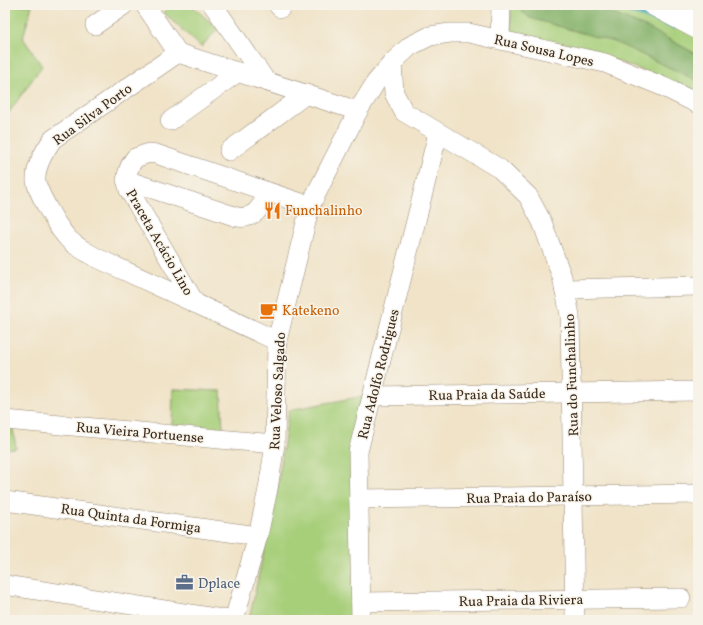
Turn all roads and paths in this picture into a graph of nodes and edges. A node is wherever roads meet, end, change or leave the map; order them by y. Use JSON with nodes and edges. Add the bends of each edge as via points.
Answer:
{"nodes":[{"id":1,"x":124,"y":5,"type":"edge"},
{"id":2,"x":145,"y":5,"type":"edge"},
{"id":3,"x":213,"y":5,"type":"edge"},
{"id":4,"x":501,"y":5,"type":"edge"},
{"id":5,"x":651,"y":5,"type":"edge"},
{"id":6,"x":677,"y":5,"type":"edge"},
{"id":7,"x":698,"y":14,"type":"edge"},
{"id":8,"x":95,"y":24,"type":"dead end"},
{"id":9,"x":698,"y":30,"type":"edge"},
{"id":10,"x":500,"y":39,"type":"junction"},
{"id":11,"x":178,"y":53,"type":"junction"},
{"id":12,"x":392,"y":63,"type":"junction"},
{"id":13,"x":238,"y":72,"type":"junction"},
{"id":14,"x":266,"y":81,"type":"junction"},
{"id":15,"x":306,"y":94,"type":"junction"},
{"id":16,"x":698,"y":104,"type":"edge"},
{"id":17,"x":358,"y":111,"type":"junction"},
{"id":18,"x":170,"y":122,"type":"dead end"},
{"id":19,"x":438,"y":133,"type":"junction"},
{"id":20,"x":230,"y":151,"type":"dead end"},
{"id":21,"x":126,"y":180,"type":"junction"},
{"id":22,"x":269,"y":192,"type":"junction"},
{"id":23,"x":310,"y":206,"type":"junction"},
{"id":24,"x":698,"y":286,"type":"edge"},
{"id":25,"x":564,"y":288,"type":"junction"},
{"id":26,"x":195,"y":303,"type":"junction"},
{"id":27,"x":277,"y":341,"type":"junction"},
{"id":28,"x":698,"y":391,"type":"edge"},
{"id":29,"x":572,"y":392,"type":"junction"},
{"id":30,"x":373,"y":396,"type":"junction"},
{"id":31,"x":5,"y":420,"type":"edge"},
{"id":32,"x":275,"y":444,"type":"junction"},
{"id":33,"x":698,"y":494,"type":"edge"},
{"id":34,"x":573,"y":496,"type":"junction"},
{"id":35,"x":359,"y":499,"type":"junction"},
{"id":36,"x":5,"y":501,"type":"edge"},
{"id":37,"x":258,"y":536,"type":"junction"},
{"id":38,"x":5,"y":585,"type":"edge"},
{"id":39,"x":681,"y":598,"type":"dead end"},
{"id":40,"x":575,"y":599,"type":"junction"},
{"id":41,"x":361,"y":611,"type":"edge"},
{"id":42,"x":228,"y":620,"type":"edge"},
{"id":43,"x":234,"y":620,"type":"edge"},
{"id":44,"x":575,"y":620,"type":"edge"}],
"edges":[{"from":1,"to":8,"type":"street"},
{"from":2,"to":11,"type":"street"},
{"from":3,"to":14,"type":"street"},
{"from":4,"to":10,"type":"street"},
{"from":5,"to":9,"type":"street"},
{"from":6,"to":7,"type":"highway"},
{"from":10,"to":12,"type":"street","name":"Rua Sousa Lopes","via":[[469,33],[440,34],[420,40],[402,52]]},
{"from":10,"to":16,"type":"street","name":"Rua Sousa Lopes","via":[[605,63]]},
{"from":11,"to":13,"type":"street"},
{"from":11,"to":26,"type":"street","name":"Rua Silva Porto","via":[[53,139],[43,156],[36,180],[38,190],[65,235],[73,243],[95,257]]},
{"from":12,"to":17,"type":"street","name":"Rua Veloso Salgado","via":[[376,82]]},
{"from":12,"to":19,"type":"street","name":"Rua do Funchalinho","via":[[394,93],[400,106],[409,116]]},
{"from":13,"to":14,"type":"street"},
{"from":13,"to":18,"type":"street"},
{"from":14,"to":15,"type":"street"},
{"from":15,"to":17,"type":"street"},
{"from":15,"to":20,"type":"street"},
{"from":17,"to":23,"type":"street","name":"Rua Veloso Salgado"},
{"from":19,"to":25,"type":"street","name":"Rua do Funchalinho","via":[[500,169],[524,192],[542,222]]},
{"from":19,"to":30,"type":"street","name":"Rua Adolfo Rodrigues"},
{"from":21,"to":22,"type":"street","name":"Praceta Acácio Lino","via":[[245,218],[251,217],[258,210]]},
{"from":21,"to":22,"type":"street","name":"Praceta Acácio Lino","via":[[127,170],[135,158],[149,153]]},
{"from":21,"to":26,"type":"street","name":"Praceta Acácio Lino","via":[[129,190]]},
{"from":22,"to":23,"type":"street","name":"Praceta Acácio Lino"},
{"from":23,"to":27,"type":"street","name":"Rua Veloso Salgado"},
{"from":24,"to":25,"type":"street"},
{"from":25,"to":29,"type":"street","name":"Rua do Funchalinho","via":[[570,315]]},
{"from":26,"to":27,"type":"street","name":"Rua Silva Porto"},
{"from":27,"to":32,"type":"street","name":"Rua Veloso Salgado"},
{"from":28,"to":29,"type":"street","name":"Rua Praia da Saúde"},
{"from":29,"to":30,"type":"street","name":"Rua Praia da Saúde"},
{"from":29,"to":34,"type":"street","name":"Rua do Funchalinho"},
{"from":30,"to":35,"type":"street","name":"Rua Adolfo Rodrigues","via":[[358,452]]},
{"from":31,"to":32,"type":"street","name":"Rua Vieira Portuense"},
{"from":32,"to":37,"type":"street","name":"Rua Veloso Salgado"},
{"from":33,"to":34,"type":"street","name":"Rua Praia do Paraíso"},
{"from":34,"to":35,"type":"street","name":"Rua Praia do Paraíso"},
{"from":34,"to":40,"type":"street","name":"Rua do Funchalinho"},
{"from":35,"to":41,"type":"street","name":"Rua Adolfo Rodrigues"},
{"from":36,"to":37,"type":"street","name":"Rua Quinta da Formiga"},
{"from":37,"to":43,"type":"street","name":"Rua Veloso Salgado"},
{"from":38,"to":42,"type":"street"},
{"from":39,"to":40,"type":"street","name":"Rua Praia da Riviera"},
{"from":40,"to":41,"type":"street","name":"Rua Praia da Riviera"},
{"from":40,"to":44,"type":"street","name":"Rua do Funchalinho"}]}
